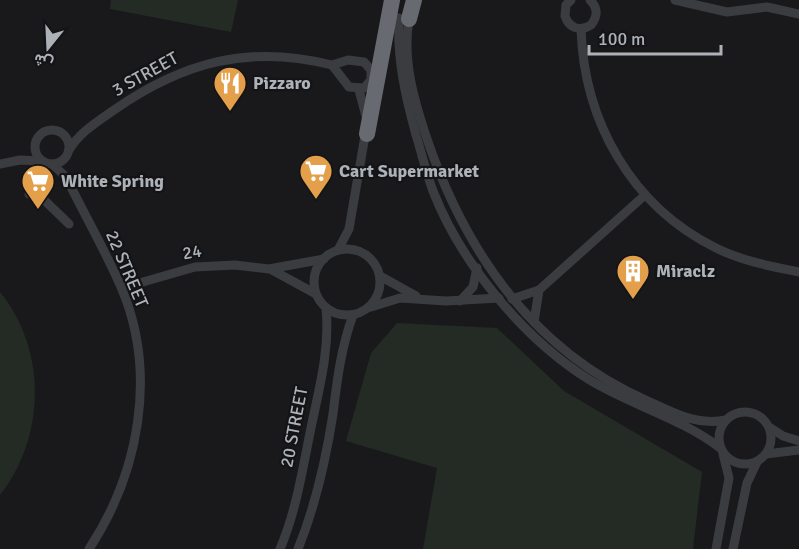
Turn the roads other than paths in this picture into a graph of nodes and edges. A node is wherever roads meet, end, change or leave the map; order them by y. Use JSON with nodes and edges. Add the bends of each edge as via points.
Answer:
{"nodes":[{"id":1,"x":392,"y":0,"type":"edge"},
{"id":2,"x":402,"y":0,"type":"edge"},
{"id":3,"x":414,"y":0,"type":"edge"},
{"id":4,"x":571,"y":0,"type":"edge"},
{"id":5,"x":590,"y":0,"type":"edge"},
{"id":6,"x":675,"y":0,"type":"edge"},
{"id":7,"x":799,"y":14,"type":"edge"},
{"id":8,"x":404,"y":19,"type":"junction"},
{"id":9,"x":581,"y":29,"type":"junction"},
{"id":10,"x":332,"y":65,"type":"junction"},
{"id":11,"x":358,"y":90,"type":"junction"},
{"id":12,"x":85,"y":130,"type":"junction"},
{"id":13,"x":367,"y":134,"type":"junction"},
{"id":14,"x":64,"y":135,"type":"junction"},
{"id":15,"x":35,"y":144,"type":"junction"},
{"id":16,"x":68,"y":152,"type":"junction"},
{"id":17,"x":14,"y":161,"type":"junction"},
{"id":18,"x":47,"y":162,"type":"junction"},
{"id":19,"x":0,"y":164,"type":"edge"},
{"id":20,"x":66,"y":177,"type":"junction"},
{"id":21,"x":29,"y":194,"type":"dead end"},
{"id":22,"x":645,"y":195,"type":"junction"},
{"id":23,"x":84,"y":212,"type":"junction"},
{"id":24,"x":338,"y":250,"type":"junction"},
{"id":25,"x":324,"y":259,"type":"junction"},
{"id":26,"x":477,"y":268,"type":"junction"},
{"id":27,"x":269,"y":269,"type":"junction"},
{"id":28,"x":799,"y":272,"type":"edge"},
{"id":29,"x":380,"y":276,"type":"junction"},
{"id":30,"x":122,"y":288,"type":"junction"},
{"id":31,"x":539,"y":290,"type":"junction"},
{"id":32,"x":316,"y":294,"type":"junction"},
{"id":33,"x":418,"y":297,"type":"junction"},
{"id":34,"x":499,"y":298,"type":"junction"},
{"id":35,"x":512,"y":299,"type":"junction"},
{"id":36,"x":460,"y":300,"type":"junction"},
{"id":37,"x":326,"y":308,"type":"junction"},
{"id":38,"x":368,"y":308,"type":"junction"},
{"id":39,"x":353,"y":315,"type":"junction"},
{"id":40,"x":534,"y":322,"type":"junction"},
{"id":41,"x":726,"y":420,"type":"junction"},
{"id":42,"x":769,"y":426,"type":"junction"},
{"id":43,"x":799,"y":441,"type":"edge"},
{"id":44,"x":721,"y":450,"type":"junction"},
{"id":45,"x":799,"y":450,"type":"edge"},
{"id":46,"x":766,"y":454,"type":"junction"},
{"id":47,"x":757,"y":462,"type":"junction"},
{"id":48,"x":89,"y":549,"type":"edge"},
{"id":49,"x":280,"y":549,"type":"edge"},
{"id":50,"x":298,"y":549,"type":"edge"},
{"id":51,"x":716,"y":549,"type":"edge"},
{"id":52,"x":733,"y":549,"type":"edge"}],
"edges":[{"from":1,"to":13,"type":"highway"},
{"from":2,"to":8,"type":"highway"},
{"from":3,"to":8,"type":"highway"},
{"from":4,"to":9,"type":"street","via":[[565,16],[570,25]]},
{"from":5,"to":9,"type":"street","via":[[596,10],[595,21]]},
{"from":6,"to":7,"type":"street","via":[[727,12],[767,7]]},
{"from":8,"to":26,"type":"street","via":[[402,79],[427,172],[453,232]]},
{"from":8,"to":35,"type":"street","via":[[412,91],[435,161],[463,227]]},
{"from":9,"to":22,"type":"street","via":[[586,81],[595,112],[622,166]]},
{"from":10,"to":11,"type":"street","via":[[349,87]]},
{"from":10,"to":11,"type":"street","name":"3 STREET","via":[[354,59],[368,65],[371,80]]},
{"from":10,"to":12,"type":"street","name":"3 STREET","via":[[248,56],[194,66],[136,94]]},
{"from":11,"to":13,"type":"street"},
{"from":12,"to":14,"type":"street","name":"3 STREET"},
{"from":12,"to":16,"type":"street","name":"3 STREET"},
{"from":13,"to":24,"type":"street","via":[[349,229]]},
{"from":14,"to":15,"type":"street","via":[[57,130],[45,131]]},
{"from":14,"to":16,"type":"street"},
{"from":15,"to":17,"type":"street"},
{"from":15,"to":18,"type":"street","via":[[36,153]]},
{"from":16,"to":18,"type":"street","via":[[61,161]]},
{"from":16,"to":20,"type":"street","name":"22 STREET"},
{"from":17,"to":18,"type":"street"},
{"from":17,"to":19,"type":"street"},
{"from":18,"to":20,"type":"street","name":"22 STREET"},
{"from":20,"to":23,"type":"street","name":"22 STREET"},
{"from":21,"to":23,"type":"street","via":[[38,194],[67,226]]},
{"from":22,"to":28,"type":"street","via":[[678,224],[716,248],[757,264]]},
{"from":22,"to":31,"type":"street"},
{"from":23,"to":30,"type":"street","name":"22 STREET"},
{"from":24,"to":25,"type":"street"},
{"from":24,"to":29,"type":"street","via":[[349,249],[369,258]]},
{"from":25,"to":27,"type":"street","name":"24"},
{"from":25,"to":32,"type":"street","via":[[314,281]]},
{"from":26,"to":34,"type":"street"},
{"from":26,"to":36,"type":"street","via":[[473,287]]},
{"from":27,"to":30,"type":"street","name":"24","via":[[235,265],[195,267]]},
{"from":27,"to":32,"type":"street","name":"24"},
{"from":29,"to":33,"type":"street"},
{"from":29,"to":38,"type":"street","via":[[376,299]]},
{"from":30,"to":48,"type":"street","name":"22 STREET","via":[[138,350],[137,431],[122,489]]},
{"from":31,"to":35,"type":"street"},
{"from":31,"to":40,"type":"street"},
{"from":32,"to":37,"type":"street"},
{"from":33,"to":36,"type":"street"},
{"from":33,"to":38,"type":"street","via":[[384,301]]},
{"from":34,"to":36,"type":"street"},
{"from":34,"to":44,"type":"street","via":[[527,330],[580,373],[626,400],[703,435]]},
{"from":35,"to":40,"type":"street"},
{"from":37,"to":39,"type":"street","via":[[339,315]]},
{"from":37,"to":49,"type":"street","name":"20 STREET","via":[[325,360],[296,503]]},
{"from":38,"to":39,"type":"street"},
{"from":39,"to":50,"type":"street","name":"20 STREET","via":[[342,351],[314,502]]},
{"from":40,"to":41,"type":"street","via":[[557,344],[634,395],[689,419]]},
{"from":41,"to":42,"type":"street","via":[[738,412],[751,412]]},
{"from":41,"to":44,"type":"street","via":[[719,433]]},
{"from":42,"to":43,"type":"street"},
{"from":42,"to":46,"type":"street","via":[[771,441]]},
{"from":44,"to":47,"type":"street","via":[[738,464]]},
{"from":44,"to":51,"type":"street","via":[[729,478]]},
{"from":45,"to":46,"type":"street"},
{"from":46,"to":47,"type":"street"},
{"from":47,"to":52,"type":"street","via":[[747,483]]}]}
